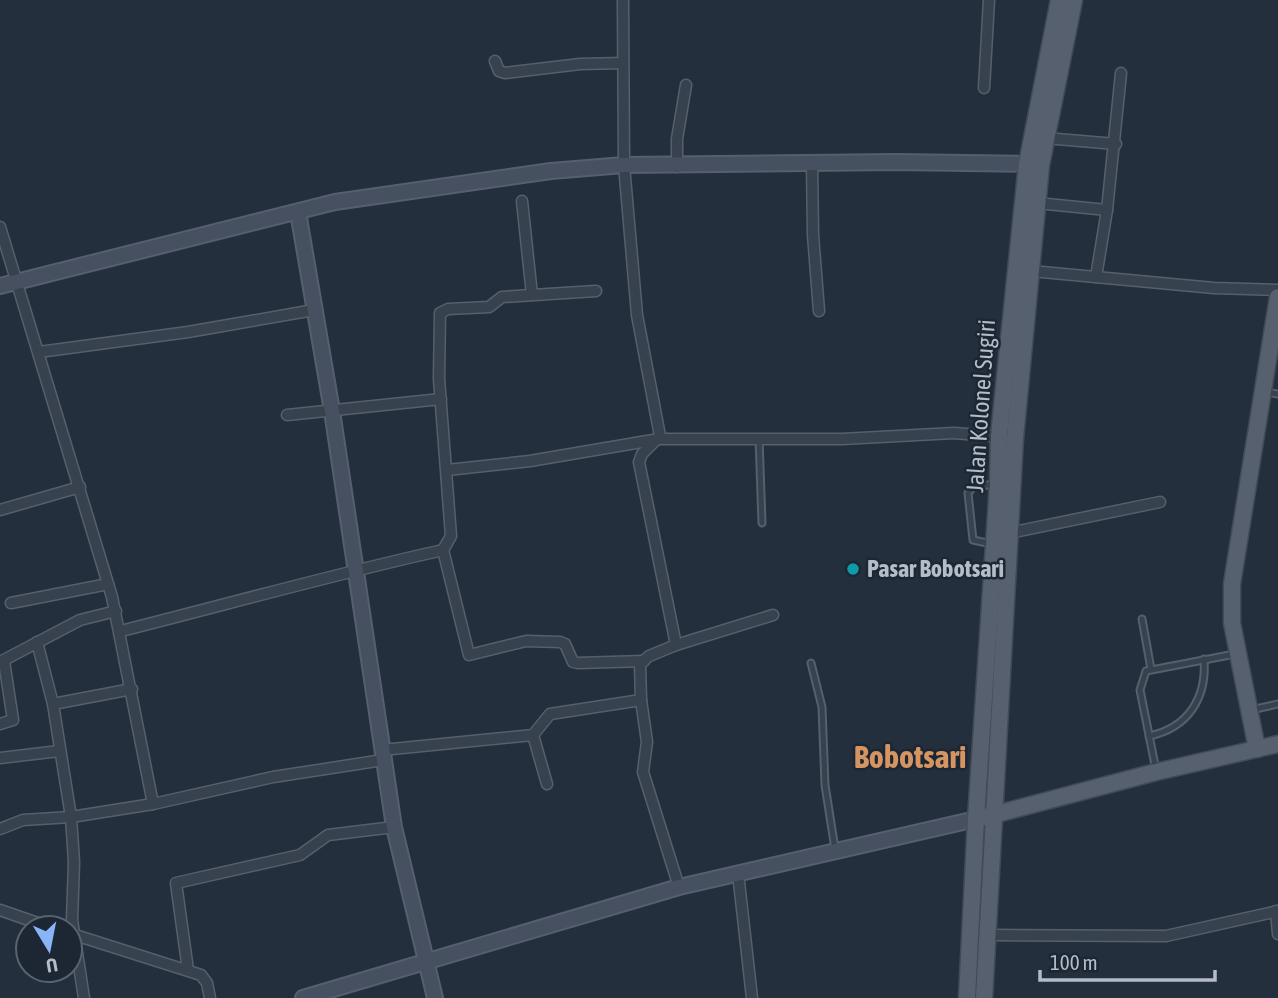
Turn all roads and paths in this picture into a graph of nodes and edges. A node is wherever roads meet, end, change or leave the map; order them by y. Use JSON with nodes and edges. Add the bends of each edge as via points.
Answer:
{"nodes":[{"id":1,"x":622,"y":0,"type":"edge"},
{"id":2,"x":989,"y":0,"type":"edge"},
{"id":3,"x":1059,"y":0,"type":"edge"},
{"id":4,"x":1074,"y":0,"type":"edge"},
{"id":5,"x":495,"y":61,"type":"dead end"},
{"id":6,"x":623,"y":63,"type":"junction"},
{"id":7,"x":1121,"y":73,"type":"dead end"},
{"id":8,"x":686,"y":85,"type":"dead end"},
{"id":9,"x":984,"y":88,"type":"dead end"},
{"id":10,"x":1045,"y":138,"type":"junction"},
{"id":11,"x":1116,"y":144,"type":"junction"},
{"id":12,"x":812,"y":163,"type":"junction"},
{"id":13,"x":1034,"y":164,"type":"junction"},
{"id":14,"x":624,"y":165,"type":"junction"},
{"id":15,"x":677,"y":167,"type":"junction"},
{"id":16,"x":522,"y":201,"type":"dead end"},
{"id":17,"x":1037,"y":203,"type":"junction"},
{"id":18,"x":1107,"y":210,"type":"junction"},
{"id":19,"x":298,"y":212,"type":"junction"},
{"id":20,"x":0,"y":227,"type":"edge"},
{"id":21,"x":1031,"y":271,"type":"junction"},
{"id":22,"x":1096,"y":277,"type":"junction"},
{"id":23,"x":17,"y":282,"type":"junction"},
{"id":24,"x":0,"y":286,"type":"edge"},
{"id":25,"x":1278,"y":290,"type":"edge"},
{"id":26,"x":596,"y":291,"type":"dead end"},
{"id":27,"x":532,"y":295,"type":"junction"},
{"id":28,"x":1278,"y":297,"type":"edge"},
{"id":29,"x":314,"y":310,"type":"junction"},
{"id":30,"x":819,"y":311,"type":"dead end"},
{"id":31,"x":38,"y":352,"type":"junction"},
{"id":32,"x":1270,"y":393,"type":"edge"},
{"id":33,"x":441,"y":399,"type":"junction"},
{"id":34,"x":332,"y":411,"type":"junction"},
{"id":35,"x":287,"y":415,"type":"dead end"},
{"id":36,"x":1007,"y":437,"type":"junction"},
{"id":37,"x":759,"y":438,"type":"junction"},
{"id":38,"x":659,"y":439,"type":"junction"},
{"id":39,"x":447,"y":470,"type":"junction"},
{"id":40,"x":998,"y":484,"type":"junction"},
{"id":41,"x":80,"y":487,"type":"junction"},
{"id":42,"x":1160,"y":502,"type":"dead end"},
{"id":43,"x":0,"y":510,"type":"edge"},
{"id":44,"x":762,"y":523,"type":"dead end"},
{"id":45,"x":1004,"y":540,"type":"junction"},
{"id":46,"x":443,"y":550,"type":"junction"},
{"id":47,"x":356,"y":569,"type":"junction"},
{"id":48,"x":108,"y":584,"type":"junction"},
{"id":49,"x":11,"y":603,"type":"dead end"},
{"id":50,"x":116,"y":611,"type":"junction"},
{"id":51,"x":773,"y":615,"type":"dead end"},
{"id":52,"x":1142,"y":619,"type":"dead end"},
{"id":53,"x":121,"y":631,"type":"junction"},
{"id":54,"x":37,"y":642,"type":"junction"},
{"id":55,"x":676,"y":645,"type":"junction"},
{"id":56,"x":1239,"y":653,"type":"junction"},
{"id":57,"x":1203,"y":659,"type":"junction"},
{"id":58,"x":644,"y":661,"type":"junction"},
{"id":59,"x":2,"y":662,"type":"edge"},
{"id":60,"x":811,"y":663,"type":"dead end"},
{"id":61,"x":1152,"y":669,"type":"junction"},
{"id":62,"x":132,"y":689,"type":"junction"},
{"id":63,"x":641,"y":700,"type":"junction"},
{"id":64,"x":53,"y":704,"type":"junction"},
{"id":65,"x":1278,"y":704,"type":"edge"},
{"id":66,"x":1248,"y":711,"type":"junction"},
{"id":67,"x":0,"y":724,"type":"edge"},
{"id":68,"x":533,"y":735,"type":"junction"},
{"id":69,"x":1149,"y":736,"type":"junction"},
{"id":70,"x":1278,"y":744,"type":"edge"},
{"id":71,"x":1257,"y":749,"type":"junction"},
{"id":72,"x":59,"y":751,"type":"junction"},
{"id":73,"x":382,"y":755,"type":"junction"},
{"id":74,"x":0,"y":758,"type":"edge"},
{"id":75,"x":1156,"y":772,"type":"junction"},
{"id":76,"x":547,"y":784,"type":"dead end"},
{"id":77,"x":153,"y":804,"type":"junction"},
{"id":78,"x":994,"y":815,"type":"junction"},
{"id":79,"x":71,"y":817,"type":"junction"},
{"id":80,"x":975,"y":819,"type":"junction"},
{"id":81,"x":394,"y":827,"type":"junction"},
{"id":82,"x":0,"y":829,"type":"edge"},
{"id":83,"x":835,"y":852,"type":"junction"},
{"id":84,"x":737,"y":873,"type":"junction"},
{"id":85,"x":679,"y":887,"type":"junction"},
{"id":86,"x":1277,"y":911,"type":"edge"},
{"id":87,"x":72,"y":914,"type":"edge"},
{"id":88,"x":1278,"y":934,"type":"edge"},
{"id":89,"x":988,"y":935,"type":"junction"},
{"id":90,"x":84,"y":939,"type":"edge"},
{"id":91,"x":425,"y":960,"type":"junction"},
{"id":92,"x":188,"y":970,"type":"junction"},
{"id":93,"x":210,"y":998,"type":"edge"},
{"id":94,"x":303,"y":998,"type":"edge"},
{"id":95,"x":435,"y":998,"type":"edge"},
{"id":96,"x":752,"y":998,"type":"edge"},
{"id":97,"x":967,"y":998,"type":"edge"},
{"id":98,"x":984,"y":998,"type":"edge"}],
"edges":[{"from":1,"to":6,"type":"street"},
{"from":2,"to":9,"type":"street"},
{"from":3,"to":13,"type":"main road","name":"Jalan Kolonel Sugiri"},
{"from":4,"to":10,"type":"main road"},
{"from":5,"to":6,"type":"street","via":[[504,73]]},
{"from":6,"to":14,"type":"street"},
{"from":7,"to":11,"type":"street"},
{"from":8,"to":15,"type":"street"},
{"from":10,"to":11,"type":"street"},
{"from":10,"to":13,"type":"main road"},
{"from":11,"to":18,"type":"street"},
{"from":12,"to":13,"type":"street"},
{"from":12,"to":15,"type":"street"},
{"from":12,"to":30,"type":"street"},
{"from":13,"to":17,"type":"main road"},
{"from":13,"to":36,"type":"main road","name":"Jalan Kolonel Sugiri"},
{"from":14,"to":15,"type":"street"},
{"from":14,"to":19,"type":"street","via":[[367,195]]},
{"from":14,"to":38,"type":"street","via":[[637,315]]},
{"from":16,"to":27,"type":"street"},
{"from":17,"to":18,"type":"street"},
{"from":17,"to":21,"type":"main road"},
{"from":18,"to":22,"type":"street"},
{"from":19,"to":23,"type":"street"},
{"from":19,"to":29,"type":"street"},
{"from":20,"to":23,"type":"street"},
{"from":21,"to":22,"type":"street"},
{"from":21,"to":36,"type":"main road"},
{"from":22,"to":25,"type":"street"},
{"from":23,"to":24,"type":"street"},
{"from":23,"to":31,"type":"street"},
{"from":26,"to":27,"type":"street"},
{"from":27,"to":33,"type":"street","via":[[502,297],[489,307],[440,313]]},
{"from":28,"to":32,"type":"main road"},
{"from":29,"to":31,"type":"street"},
{"from":29,"to":34,"type":"street"},
{"from":31,"to":41,"type":"street"},
{"from":32,"to":56,"type":"main road","via":[[1232,584],[1232,623]]},
{"from":33,"to":34,"type":"street"},
{"from":33,"to":39,"type":"street"},
{"from":34,"to":35,"type":"street"},
{"from":34,"to":47,"type":"street"},
{"from":36,"to":37,"type":"street","via":[[954,433]]},
{"from":36,"to":40,"type":"main road","name":"Jalan Kolonel Sugiri"},
{"from":36,"to":45,"type":"main road"},
{"from":37,"to":38,"type":"street"},
{"from":37,"to":44,"type":"lane"},
{"from":38,"to":39,"type":"street"},
{"from":38,"to":55,"type":"street","via":[[639,462]]},
{"from":39,"to":46,"type":"street","via":[[451,536]]},
{"from":40,"to":45,"type":"main road","name":"Jalan Kolonel Sugiri"},
{"from":40,"to":45,"type":"lane","via":[[973,487],[968,493],[973,540]]},
{"from":41,"to":43,"type":"street"},
{"from":41,"to":48,"type":"street"},
{"from":42,"to":45,"type":"street"},
{"from":45,"to":78,"type":"main road"},
{"from":45,"to":80,"type":"main road","name":"Jalan Kolonel Sugiri"},
{"from":46,"to":47,"type":"street"},
{"from":46,"to":58,"type":"street","via":[[469,655],[526,641],[560,642],[568,647],[573,662]]},
{"from":47,"to":53,"type":"street"},
{"from":47,"to":73,"type":"street"},
{"from":48,"to":49,"type":"street"},
{"from":48,"to":50,"type":"street"},
{"from":50,"to":53,"type":"street"},
{"from":50,"to":54,"type":"street","via":[[80,620]]},
{"from":51,"to":55,"type":"street"},
{"from":52,"to":61,"type":"lane"},
{"from":53,"to":62,"type":"street"},
{"from":54,"to":59,"type":"street"},
{"from":54,"to":64,"type":"street"},
{"from":55,"to":58,"type":"street"},
{"from":56,"to":57,"type":"lane"},
{"from":56,"to":66,"type":"main road"},
{"from":57,"to":61,"type":"lane"},
{"from":57,"to":69,"type":"lane","via":[[1201,696],[1189,714],[1179,726]]},
{"from":58,"to":63,"type":"street","via":[[639,674]]},
{"from":59,"to":67,"type":"street","via":[[13,720]]},
{"from":60,"to":83,"type":"lane","via":[[822,707],[825,785]]},
{"from":61,"to":69,"type":"lane","via":[[1142,677],[1140,690]]},
{"from":62,"to":64,"type":"street"},
{"from":62,"to":77,"type":"street"},
{"from":63,"to":68,"type":"street","via":[[550,714]]},
{"from":63,"to":85,"type":"street","via":[[647,742],[643,772]]},
{"from":64,"to":72,"type":"street"},
{"from":65,"to":66,"type":"lane"},
{"from":66,"to":71,"type":"main road"},
{"from":68,"to":73,"type":"street"},
{"from":68,"to":76,"type":"street"},
{"from":69,"to":75,"type":"lane"},
{"from":70,"to":71,"type":"main road"},
{"from":71,"to":75,"type":"main road"},
{"from":72,"to":74,"type":"street"},
{"from":72,"to":79,"type":"street"},
{"from":73,"to":77,"type":"street"},
{"from":73,"to":81,"type":"street"},
{"from":75,"to":78,"type":"main road"},
{"from":77,"to":79,"type":"street"},
{"from":78,"to":80,"type":"main road"},
{"from":78,"to":89,"type":"main road"},
{"from":79,"to":82,"type":"street","via":[[23,820]]},
{"from":79,"to":87,"type":"street"},
{"from":80,"to":83,"type":"street"},
{"from":80,"to":97,"type":"main road","name":"Jalan Kolonel Sugiri"},
{"from":81,"to":91,"type":"street"},
{"from":81,"to":92,"type":"street","via":[[328,835],[300,855],[176,883]]},
{"from":83,"to":84,"type":"street"},
{"from":84,"to":85,"type":"street"},
{"from":84,"to":96,"type":"street"},
{"from":85,"to":91,"type":"street"},
{"from":86,"to":88,"type":"street"},
{"from":86,"to":89,"type":"street","via":[[1166,936]]},
{"from":89,"to":98,"type":"main road"},
{"from":90,"to":92,"type":"street"},
{"from":91,"to":94,"type":"street"},
{"from":91,"to":95,"type":"street"},
{"from":92,"to":93,"type":"street","via":[[205,979]]}]}
